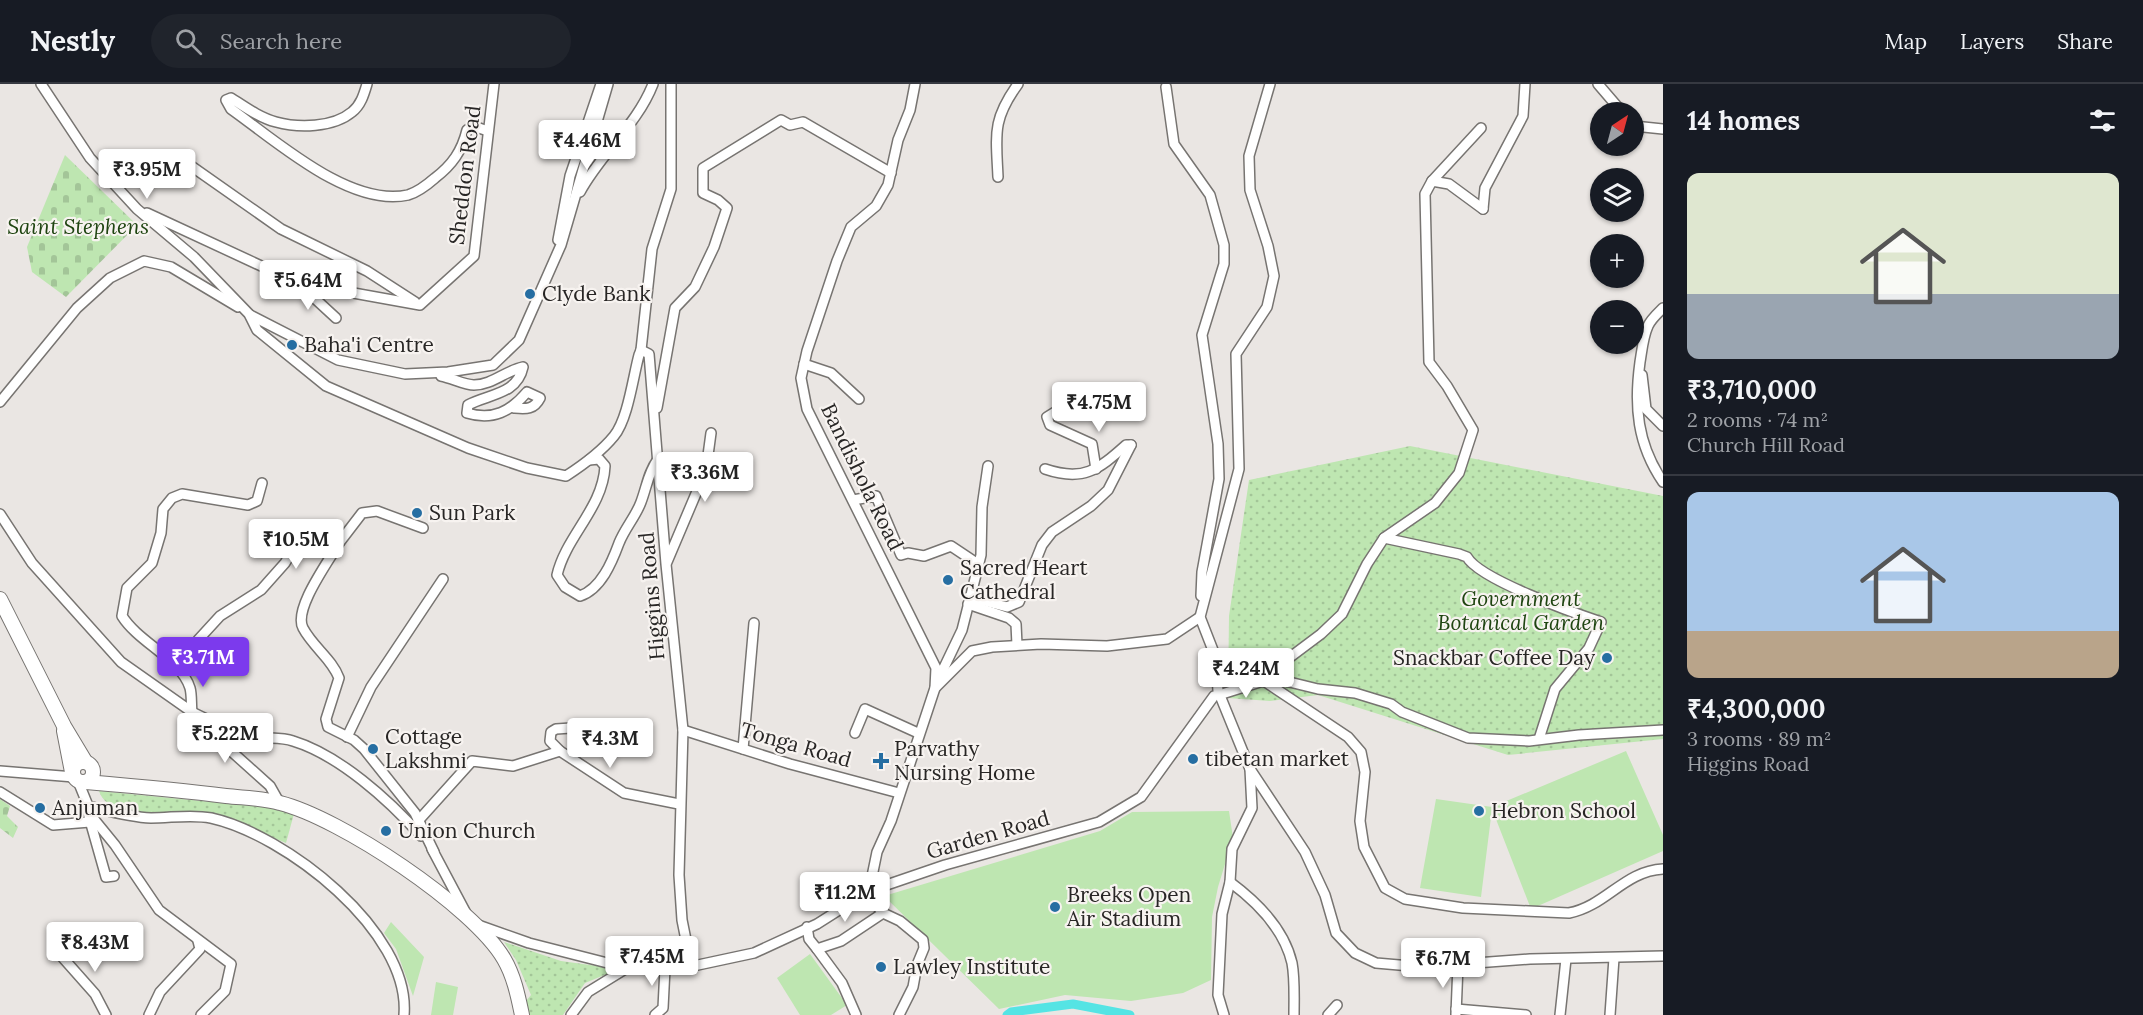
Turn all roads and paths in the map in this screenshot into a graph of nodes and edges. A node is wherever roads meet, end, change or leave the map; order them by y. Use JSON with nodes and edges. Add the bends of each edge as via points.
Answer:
{"nodes":[{"id":1,"x":41,"y":84,"type":"edge"},
{"id":2,"x":367,"y":84,"type":"edge"},
{"id":3,"x":494,"y":84,"type":"edge"},
{"id":4,"x":601,"y":84,"type":"edge"},
{"id":5,"x":608,"y":84,"type":"edge"},
{"id":6,"x":653,"y":84,"type":"edge"},
{"id":7,"x":671,"y":84,"type":"edge"},
{"id":8,"x":915,"y":84,"type":"edge"},
{"id":9,"x":1017,"y":84,"type":"edge"},
{"id":10,"x":1270,"y":84,"type":"edge"},
{"id":11,"x":1525,"y":84,"type":"edge"},
{"id":12,"x":1598,"y":84,"type":"edge"},
{"id":13,"x":1166,"y":87,"type":"dead end"},
{"id":14,"x":1613,"y":102,"type":"edge"},
{"id":15,"x":1644,"y":127,"type":"edge"},
{"id":16,"x":1481,"y":128,"type":"dead end"},
{"id":17,"x":1663,"y":129,"type":"edge"},
{"id":18,"x":488,"y":131,"type":"junction"},
{"id":19,"x":184,"y":161,"type":"dead end"},
{"id":20,"x":891,"y":173,"type":"junction"},
{"id":21,"x":998,"y":177,"type":"dead end"},
{"id":22,"x":1432,"y":181,"type":"junction"},
{"id":23,"x":571,"y":207,"type":"junction"},
{"id":24,"x":137,"y":209,"type":"junction"},
{"id":25,"x":556,"y":254,"type":"junction"},
{"id":26,"x":298,"y":283,"type":"junction"},
{"id":27,"x":420,"y":305,"type":"junction"},
{"id":28,"x":1663,"y":308,"type":"edge"},
{"id":29,"x":249,"y":314,"type":"junction"},
{"id":30,"x":336,"y":318,"type":"dead end"},
{"id":31,"x":641,"y":350,"type":"junction"},
{"id":32,"x":1640,"y":361,"type":"junction"},
{"id":33,"x":804,"y":364,"type":"junction"},
{"id":34,"x":421,"y":372,"type":"junction"},
{"id":35,"x":859,"y":399,"type":"dead end"},
{"id":36,"x":0,"y":402,"type":"edge"},
{"id":37,"x":514,"y":408,"type":"dead end"},
{"id":38,"x":1055,"y":412,"type":"dead end"},
{"id":39,"x":655,"y":418,"type":"junction"},
{"id":40,"x":1663,"y":426,"type":"edge"},
{"id":41,"x":711,"y":434,"type":"dead end"},
{"id":42,"x":658,"y":459,"type":"junction"},
{"id":43,"x":589,"y":460,"type":"junction"},
{"id":44,"x":988,"y":465,"type":"dead end"},
{"id":45,"x":1045,"y":469,"type":"dead end"},
{"id":46,"x":1096,"y":469,"type":"junction"},
{"id":47,"x":1663,"y":482,"type":"edge"},
{"id":48,"x":262,"y":483,"type":"dead end"},
{"id":49,"x":853,"y":500,"type":"junction"},
{"id":50,"x":0,"y":514,"type":"edge"},
{"id":51,"x":423,"y":528,"type":"dead end"},
{"id":52,"x":1384,"y":538,"type":"junction"},
{"id":53,"x":339,"y":543,"type":"junction"},
{"id":54,"x":666,"y":564,"type":"junction"},
{"id":55,"x":978,"y":564,"type":"junction"},
{"id":56,"x":443,"y":579,"type":"dead end"},
{"id":57,"x":0,"y":600,"type":"edge"},
{"id":58,"x":969,"y":600,"type":"junction"},
{"id":59,"x":1200,"y":616,"type":"junction"},
{"id":60,"x":754,"y":623,"type":"dead end"},
{"id":61,"x":1017,"y":645,"type":"junction"},
{"id":62,"x":182,"y":672,"type":"junction"},
{"id":63,"x":1261,"y":679,"type":"junction"},
{"id":64,"x":935,"y":688,"type":"junction"},
{"id":65,"x":1219,"y":695,"type":"junction"},
{"id":66,"x":192,"y":712,"type":"junction"},
{"id":67,"x":601,"y":726,"type":"dead end"},
{"id":68,"x":683,"y":729,"type":"junction"},
{"id":69,"x":1663,"y":730,"type":"edge"},
{"id":70,"x":855,"y":733,"type":"dead end"},
{"id":71,"x":918,"y":733,"type":"junction"},
{"id":72,"x":347,"y":736,"type":"junction"},
{"id":73,"x":1539,"y":739,"type":"junction"},
{"id":74,"x":743,"y":749,"type":"junction"},
{"id":75,"x":560,"y":751,"type":"junction"},
{"id":76,"x":1250,"y":769,"type":"junction"},
{"id":77,"x":0,"y":771,"type":"edge"},
{"id":78,"x":81,"y":774,"type":"junction"},
{"id":79,"x":0,"y":792,"type":"edge"},
{"id":80,"x":899,"y":793,"type":"junction"},
{"id":81,"x":279,"y":802,"type":"junction"},
{"id":82,"x":679,"y":804,"type":"junction"},
{"id":83,"x":88,"y":806,"type":"junction"},
{"id":84,"x":418,"y":821,"type":"junction"},
{"id":85,"x":90,"y":822,"type":"junction"},
{"id":86,"x":434,"y":852,"type":"junction"},
{"id":87,"x":1663,"y":869,"type":"edge"},
{"id":88,"x":114,"y":876,"type":"dead end"},
{"id":89,"x":1230,"y":882,"type":"junction"},
{"id":90,"x":868,"y":892,"type":"junction"},
{"id":91,"x":883,"y":913,"type":"junction"},
{"id":92,"x":467,"y":915,"type":"junction"},
{"id":93,"x":478,"y":925,"type":"junction"},
{"id":94,"x":807,"y":927,"type":"junction"},
{"id":95,"x":198,"y":941,"type":"junction"},
{"id":96,"x":817,"y":949,"type":"junction"},
{"id":97,"x":56,"y":950,"type":"dead end"},
{"id":98,"x":1663,"y":956,"type":"edge"},
{"id":99,"x":1614,"y":958,"type":"junction"},
{"id":100,"x":1566,"y":959,"type":"junction"},
{"id":101,"x":691,"y":965,"type":"junction"},
{"id":102,"x":1458,"y":965,"type":"junction"},
{"id":103,"x":627,"y":968,"type":"junction"},
{"id":104,"x":665,"y":968,"type":"junction"},
{"id":105,"x":1337,"y":1005,"type":"dead end"},
{"id":106,"x":1456,"y":1012,"type":"edge"},
{"id":107,"x":154,"y":1013,"type":"edge"},
{"id":108,"x":106,"y":1015,"type":"edge"},
{"id":109,"x":201,"y":1015,"type":"edge"},
{"id":110,"x":404,"y":1015,"type":"edge"},
{"id":111,"x":522,"y":1015,"type":"edge"},
{"id":112,"x":571,"y":1015,"type":"edge"},
{"id":113,"x":655,"y":1015,"type":"edge"},
{"id":114,"x":856,"y":1015,"type":"edge"},
{"id":115,"x":899,"y":1015,"type":"edge"},
{"id":116,"x":1224,"y":1015,"type":"edge"},
{"id":117,"x":1294,"y":1015,"type":"edge"},
{"id":118,"x":1328,"y":1015,"type":"edge"},
{"id":119,"x":1526,"y":1015,"type":"edge"},
{"id":120,"x":1560,"y":1015,"type":"edge"},
{"id":121,"x":1610,"y":1015,"type":"edge"}],
"edges":[{"from":1,"to":24,"type":"street","via":[[90,158]]},
{"from":2,"to":18,"type":"street","via":[[362,101],[352,112],[337,120],[302,126],[274,122],[231,98],[226,100],[231,110],[330,177],[374,195],[407,195],[419,190],[456,158],[467,130],[472,126]]},
{"from":3,"to":18,"type":"street","name":"Sheddon Road"},
{"from":4,"to":25,"type":"street","via":[[570,176]]},
{"from":5,"to":23,"type":"street"},
{"from":6,"to":23,"type":"street","via":[[644,105],[589,174]]},
{"from":7,"to":31,"type":"street","via":[[671,189],[652,249]]},
{"from":8,"to":20,"type":"street","name":"Bandishola Road"},
{"from":9,"to":21,"type":"street","via":[[1002,105],[996,126]]},
{"from":10,"to":59,"type":"street","via":[[1249,156],[1250,190],[1269,246],[1274,276],[1267,307],[1236,354],[1239,469]]},
{"from":11,"to":22,"type":"street","via":[[1523,116],[1485,188],[1483,209],[1449,184]]},
{"from":12,"to":14,"type":"street"},
{"from":13,"to":59,"type":"street","via":[[1174,144],[1210,195],[1224,244],[1224,264],[1202,334],[1220,479],[1202,572]]},
{"from":15,"to":17,"type":"street"},
{"from":16,"to":22,"type":"street"},
{"from":18,"to":27,"type":"street","name":"Sheddon Road","via":[[474,256]]},
{"from":19,"to":27,"type":"street","via":[[281,229],[367,271]]},
{"from":20,"to":33,"type":"street","name":"Bandishola Road","via":[[876,206],[851,227]]},
{"from":20,"to":39,"type":"street","via":[[803,122],[790,125],[781,120],[703,168],[703,193],[727,208],[695,287],[675,308]]},
{"from":22,"to":52,"type":"street","via":[[1425,194],[1429,362],[1473,430],[1459,474],[1435,503]]},
{"from":23,"to":25,"type":"street"},
{"from":24,"to":26,"type":"street"},
{"from":24,"to":29,"type":"street","via":[[194,257]]},
{"from":25,"to":34,"type":"street","via":[[519,340],[493,365]]},
{"from":26,"to":27,"type":"street"},
{"from":26,"to":30,"type":"street"},
{"from":28,"to":32,"type":"street","via":[[1649,324]]},
{"from":29,"to":34,"type":"street","via":[[338,360],[405,374]]},
{"from":29,"to":36,"type":"street","via":[[171,267],[144,261],[110,278],[78,308]]},
{"from":29,"to":43,"type":"street","via":[[257,330],[326,386],[419,427],[517,465],[566,476]]},
{"from":31,"to":39,"type":"street","name":"Higgins Road","via":[[649,354]]},
{"from":31,"to":43,"type":"street","via":[[615,435]]},
{"from":32,"to":40,"type":"street","via":[[1646,409]]},
{"from":32,"to":47,"type":"street","via":[[1636,416],[1644,448]]},
{"from":33,"to":35,"type":"street","via":[[831,374]]},
{"from":33,"to":49,"type":"street","name":"Bandishola Road","via":[[801,378],[807,409]]},
{"from":34,"to":37,"type":"street","via":[[473,385],[523,368],[512,386],[468,405],[467,413],[480,417]]},
{"from":38,"to":46,"type":"street","via":[[1047,417],[1050,425],[1092,444]]},
{"from":39,"to":42,"type":"street","name":"Higgins Road"},
{"from":41,"to":54,"type":"street","via":[[706,470]]},
{"from":42,"to":43,"type":"street","via":[[649,472],[641,502],[619,543],[616,557],[587,594],[580,596],[565,587],[557,575],[561,560],[604,483],[605,466],[599,459]]},
{"from":42,"to":54,"type":"street","name":"Higgins Road"},
{"from":44,"to":55,"type":"street"},
{"from":45,"to":46,"type":"street","via":[[1068,476]]},
{"from":46,"to":58,"type":"street","via":[[1131,445],[1108,490],[1052,532],[1042,545],[1019,602],[1007,607]]},
{"from":48,"to":62,"type":"street","via":[[257,501],[248,505],[182,494],[172,498],[163,509],[152,563],[127,588],[122,616],[130,630]]},
{"from":49,"to":55,"type":"street","via":[[876,496],[901,555],[924,556],[951,546]]},
{"from":49,"to":64,"type":"street","name":"Bandishola Road","via":[[936,668]]},
{"from":50,"to":66,"type":"street","via":[[32,563],[121,662]]},
{"from":51,"to":53,"type":"street","via":[[377,511],[362,513]]},
{"from":52,"to":63,"type":"street","via":[[1342,614]]},
{"from":52,"to":73,"type":"street","via":[[1467,557],[1471,564],[1508,586],[1601,622],[1589,648],[1556,689]]},
{"from":53,"to":62,"type":"street","via":[[299,540],[261,590],[220,616],[198,640]]},
{"from":53,"to":72,"type":"street","via":[[306,599],[301,616],[303,627],[339,678],[326,719],[328,727]]},
{"from":54,"to":68,"type":"street","name":"Higgins Road"},
{"from":55,"to":58,"type":"street"},
{"from":56,"to":72,"type":"street","via":[[371,687]]},
{"from":57,"to":78,"type":"highway","via":[[64,726]]},
{"from":58,"to":61,"type":"street","via":[[1016,624]]},
{"from":58,"to":64,"type":"street","via":[[962,630]]},
{"from":59,"to":61,"type":"street","via":[[1167,639],[1107,646]]},
{"from":59,"to":65,"type":"street","via":[[1216,658]]},
{"from":60,"to":74,"type":"street"},
{"from":61,"to":64,"type":"street","via":[[972,651]]},
{"from":62,"to":66,"type":"street","via":[[190,689]]},
{"from":63,"to":65,"type":"street"},
{"from":63,"to":73,"type":"street","via":[[1355,693],[1391,704],[1468,738]]},
{"from":63,"to":87,"type":"street","via":[[1348,737],[1361,752],[1365,772],[1360,821],[1364,847],[1385,888],[1405,899],[1463,908],[1569,913],[1599,903],[1634,876]]},
{"from":64,"to":71,"type":"street","name":"Bandishola Road"},
{"from":65,"to":76,"type":"street"},
{"from":65,"to":90,"type":"street","name":"Garden Road","via":[[1141,797],[1099,822],[945,865]]},
{"from":66,"to":81,"type":"street","via":[[270,786]]},
{"from":66,"to":86,"type":"street","via":[[257,737],[291,740],[322,752],[396,808]]},
{"from":67,"to":75,"type":"street","via":[[553,730],[550,741]]},
{"from":68,"to":74,"type":"street","name":"Tonga Road"},
{"from":68,"to":82,"type":"street","name":"Higgins Road"},
{"from":69,"to":73,"type":"street"},
{"from":70,"to":71,"type":"street","via":[[865,709]]},
{"from":71,"to":80,"type":"street","name":"Bandishola Road"},
{"from":72,"to":84,"type":"street","via":[[364,749]]},
{"from":74,"to":80,"type":"street","name":"Tonga Road"},
{"from":75,"to":82,"type":"street","via":[[624,793]]},
{"from":75,"to":84,"type":"street","via":[[513,766],[472,761]]},
{"from":76,"to":89,"type":"street","via":[[1252,808],[1232,849]]},
{"from":76,"to":102,"type":"street","via":[[1305,852],[1325,895],[1336,933],[1355,952],[1376,963]]},
{"from":77,"to":78,"type":"street"},
{"from":78,"to":81,"type":"highway","via":[[124,785]]},
{"from":78,"to":83,"type":"street"},
{"from":79,"to":85,"type":"street","via":[[53,825]]},
{"from":80,"to":90,"type":"street","name":"Bandishola Road","via":[[877,852]]},
{"from":81,"to":92,"type":"highway","via":[[313,813],[347,831]]},
{"from":82,"to":101,"type":"street","name":"Higgins Road","via":[[682,920]]},
{"from":83,"to":85,"type":"street"},
{"from":83,"to":95,"type":"street","via":[[159,910]]},
{"from":83,"to":110,"type":"street","via":[[142,817],[209,818],[243,828],[298,858],[344,895],[363,916],[387,953],[400,984]]},
{"from":84,"to":86,"type":"street"},
{"from":85,"to":88,"type":"street","via":[[106,877]]},
{"from":86,"to":92,"type":"street"},
{"from":89,"to":116,"type":"street","via":[[1222,915],[1218,995]]},
{"from":89,"to":117,"type":"street","via":[[1259,904],[1278,931],[1292,962]]},
{"from":90,"to":91,"type":"street"},
{"from":90,"to":94,"type":"street","name":"Garden Road"},
{"from":91,"to":96,"type":"street","via":[[841,941]]},
{"from":91,"to":115,"type":"street","via":[[923,940],[913,987]]},
{"from":92,"to":93,"type":"highway"},
{"from":93,"to":103,"type":"street","name":"Garden Road","via":[[529,943]]},
{"from":93,"to":111,"type":"highway","via":[[504,958],[516,985]]},
{"from":94,"to":96,"type":"street","via":[[809,939]]},
{"from":94,"to":101,"type":"street","name":"Garden Road","via":[[754,953]]},
{"from":95,"to":107,"type":"street","via":[[200,949],[160,992]]},
{"from":95,"to":109,"type":"street","via":[[231,964],[225,991]]},
{"from":96,"to":114,"type":"street","via":[[842,983]]},
{"from":97,"to":108,"type":"street","via":[[95,994]]},
{"from":98,"to":99,"type":"street"},
{"from":99,"to":100,"type":"street"},
{"from":99,"to":121,"type":"street"},
{"from":100,"to":102,"type":"street"},
{"from":100,"to":120,"type":"street"},
{"from":101,"to":104,"type":"street","name":"Garden Road"},
{"from":102,"to":106,"type":"street"},
{"from":103,"to":104,"type":"street","name":"Garden Road"},
{"from":103,"to":112,"type":"street","via":[[588,992]]},
{"from":104,"to":113,"type":"street","via":[[663,1008]]},
{"from":105,"to":118,"type":"street"},
{"from":106,"to":119,"type":"street"}]}
